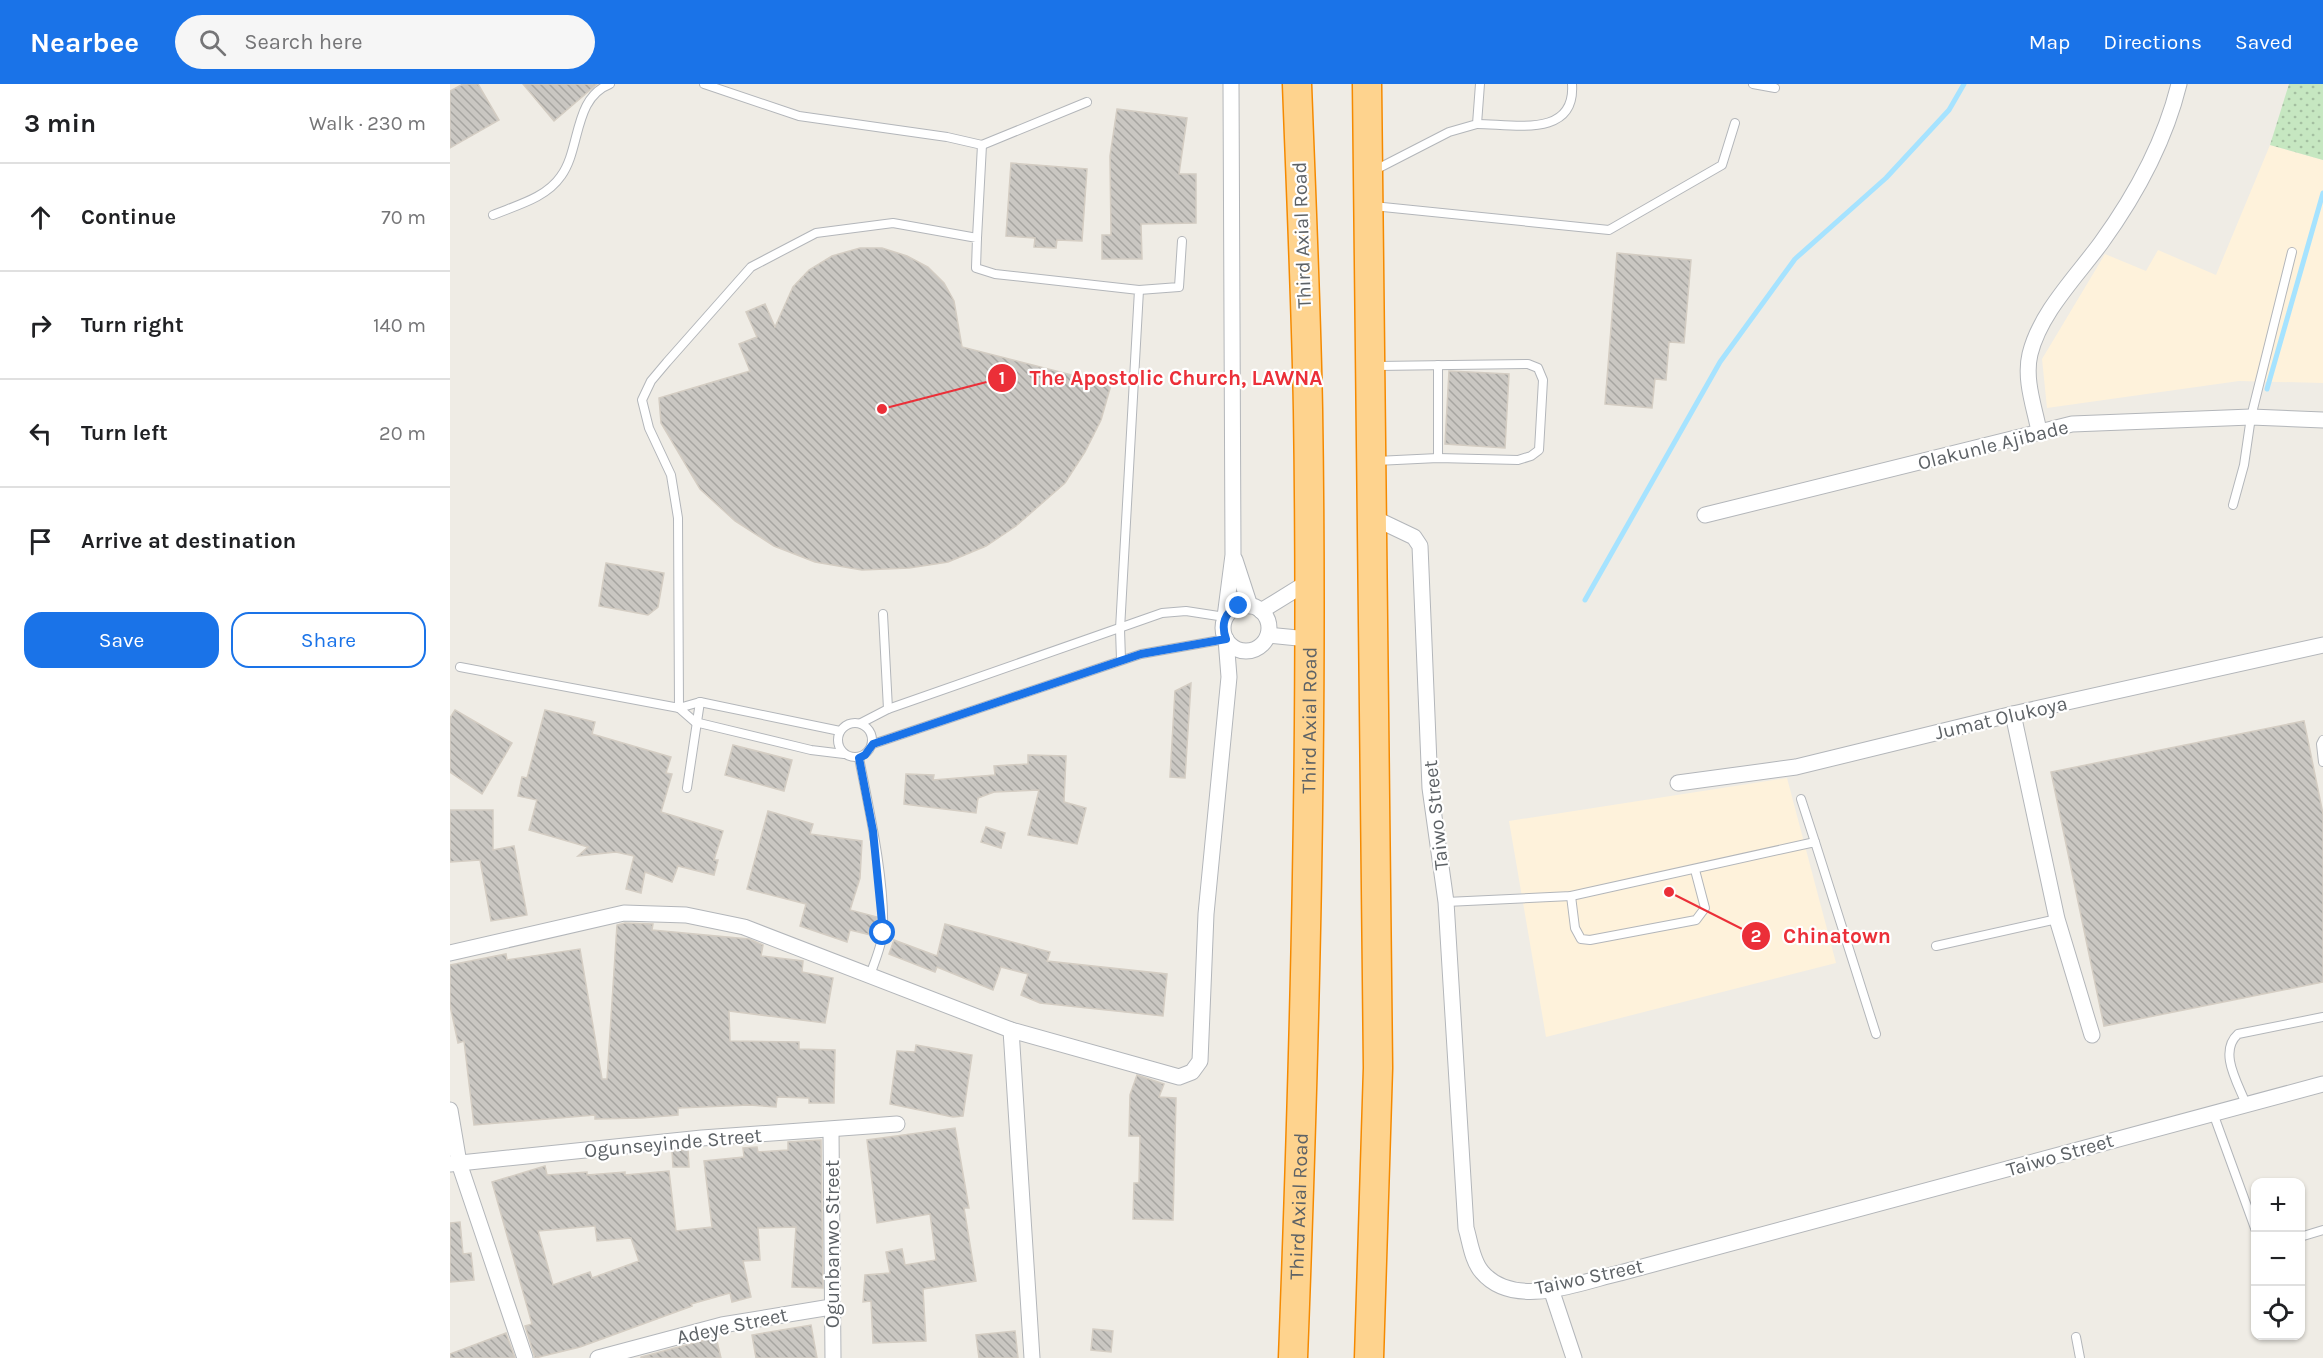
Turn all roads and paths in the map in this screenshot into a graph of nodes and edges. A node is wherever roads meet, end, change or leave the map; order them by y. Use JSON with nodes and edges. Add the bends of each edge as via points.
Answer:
{"nodes":[{"id":1,"x":610,"y":84,"type":"edge"},
{"id":2,"x":704,"y":84,"type":"edge"},
{"id":3,"x":1231,"y":84,"type":"edge"},
{"id":4,"x":1298,"y":84,"type":"edge"},
{"id":5,"x":1367,"y":84,"type":"edge"},
{"id":6,"x":1480,"y":84,"type":"edge"},
{"id":7,"x":1572,"y":84,"type":"edge"},
{"id":8,"x":1754,"y":84,"type":"edge"},
{"id":9,"x":2179,"y":84,"type":"edge"},
{"id":10,"x":1774,"y":88,"type":"dead end"},
{"id":11,"x":1087,"y":102,"type":"dead end"},
{"id":12,"x":1736,"y":123,"type":"dead end"},
{"id":13,"x":1477,"y":124,"type":"junction"},
{"id":14,"x":982,"y":145,"type":"junction"},
{"id":15,"x":1368,"y":174,"type":"junction"},
{"id":16,"x":1368,"y":206,"type":"junction"},
{"id":17,"x":493,"y":215,"type":"dead end"},
{"id":18,"x":977,"y":238,"type":"junction"},
{"id":19,"x":1182,"y":241,"type":"dead end"},
{"id":20,"x":2292,"y":252,"type":"dead end"},
{"id":21,"x":1139,"y":290,"type":"junction"},
{"id":22,"x":1438,"y":365,"type":"junction"},
{"id":23,"x":1370,"y":366,"type":"junction"},
{"id":24,"x":2251,"y":417,"type":"junction"},
{"id":25,"x":2323,"y":420,"type":"edge"},
{"id":26,"x":2040,"y":430,"type":"junction"},
{"id":27,"x":1438,"y":458,"type":"junction"},
{"id":28,"x":1372,"y":462,"type":"junction"},
{"id":29,"x":2233,"y":505,"type":"dead end"},
{"id":30,"x":1705,"y":515,"type":"dead end"},
{"id":31,"x":1372,"y":517,"type":"junction"},
{"id":32,"x":1233,"y":555,"type":"junction"},
{"id":33,"x":1308,"y":582,"type":"junction"},
{"id":34,"x":1256,"y":608,"type":"junction"},
{"id":35,"x":883,"y":614,"type":"dead end"},
{"id":36,"x":1225,"y":617,"type":"junction"},
{"id":37,"x":1120,"y":628,"type":"junction"},
{"id":38,"x":1268,"y":635,"type":"junction"},
{"id":39,"x":1226,"y":639,"type":"junction"},
{"id":40,"x":1308,"y":639,"type":"junction"},
{"id":41,"x":2323,"y":645,"type":"edge"},
{"id":42,"x":1247,"y":651,"type":"junction"},
{"id":43,"x":1121,"y":660,"type":"junction"},
{"id":44,"x":460,"y":667,"type":"dead end"},
{"id":45,"x":1228,"y":677,"type":"junction"},
{"id":46,"x":700,"y":702,"type":"junction"},
{"id":47,"x":679,"y":708,"type":"junction"},
{"id":48,"x":888,"y":709,"type":"junction"},
{"id":49,"x":2013,"y":714,"type":"junction"},
{"id":50,"x":695,"y":722,"type":"junction"},
{"id":51,"x":861,"y":723,"type":"junction"},
{"id":52,"x":840,"y":732,"type":"junction"},
{"id":53,"x":2323,"y":740,"type":"edge"},
{"id":54,"x":873,"y":744,"type":"junction"},
{"id":55,"x":844,"y":754,"type":"junction"},
{"id":56,"x":859,"y":758,"type":"junction"},
{"id":57,"x":2323,"y":762,"type":"edge"},
{"id":58,"x":1678,"y":783,"type":"dead end"},
{"id":59,"x":687,"y":788,"type":"dead end"},
{"id":60,"x":1801,"y":798,"type":"dead end"},
{"id":61,"x":1815,"y":842,"type":"junction"},
{"id":62,"x":1695,"y":870,"type":"junction"},
{"id":63,"x":1571,"y":896,"type":"junction"},
{"id":64,"x":1446,"y":902,"type":"junction"},
{"id":65,"x":2056,"y":919,"type":"junction"},
{"id":66,"x":1936,"y":946,"type":"dead end"},
{"id":67,"x":450,"y":953,"type":"edge"},
{"id":68,"x":870,"y":975,"type":"junction"},
{"id":69,"x":2323,"y":1017,"type":"edge"},
{"id":70,"x":1011,"y":1030,"type":"junction"},
{"id":71,"x":1876,"y":1034,"type":"dead end"},
{"id":72,"x":2092,"y":1035,"type":"dead end"},
{"id":73,"x":2323,"y":1084,"type":"edge"},
{"id":74,"x":2246,"y":1104,"type":"junction"},
{"id":75,"x":450,"y":1110,"type":"edge"},
{"id":76,"x":2213,"y":1113,"type":"junction"},
{"id":77,"x":897,"y":1124,"type":"dead end"},
{"id":78,"x":831,"y":1131,"type":"junction"},
{"id":79,"x":454,"y":1164,"type":"edge"},
{"id":80,"x":2251,"y":1217,"type":"edge"},
{"id":81,"x":2323,"y":1230,"type":"edge"},
{"id":82,"x":2305,"y":1236,"type":"edge"},
{"id":83,"x":1551,"y":1289,"type":"junction"},
{"id":84,"x":831,"y":1307,"type":"junction"},
{"id":85,"x":2076,"y":1337,"type":"dead end"},
{"id":86,"x":1370,"y":1351,"type":"edge"},
{"id":87,"x":525,"y":1358,"type":"edge"},
{"id":88,"x":598,"y":1358,"type":"edge"},
{"id":89,"x":833,"y":1358,"type":"edge"},
{"id":90,"x":1032,"y":1358,"type":"edge"},
{"id":91,"x":1293,"y":1358,"type":"edge"},
{"id":92,"x":1574,"y":1358,"type":"edge"},
{"id":93,"x":2080,"y":1358,"type":"edge"}],
"edges":[{"from":1,"to":17,"type":"lane","via":[[601,87],[584,109],[562,176],[543,194]]},
{"from":2,"to":14,"type":"lane","via":[[799,116]]},
{"from":3,"to":32,"type":"street"},
{"from":4,"to":33,"type":"highway","name":"Third Axial Road","via":[[1308,410]]},
{"from":5,"to":15,"type":"highway"},
{"from":6,"to":13,"type":"lane"},
{"from":7,"to":13,"type":"lane","via":[[1569,107],[1558,120],[1542,125]]},
{"from":8,"to":10,"type":"lane"},
{"from":9,"to":26,"type":"street","via":[[2157,148],[2135,189],[2039,330],[2030,355],[2028,378]]},
{"from":11,"to":14,"type":"lane"},
{"from":12,"to":16,"type":"lane","via":[[1722,165],[1609,230]]},
{"from":13,"to":15,"type":"lane","via":[[1449,132]]},
{"from":14,"to":18,"type":"lane"},
{"from":15,"to":16,"type":"highway"},
{"from":16,"to":23,"type":"highway"},
{"from":18,"to":21,"type":"lane","via":[[976,268],[995,274]]},
{"from":18,"to":47,"type":"lane","via":[[893,223],[816,233],[751,267],[651,381],[642,400],[649,428],[671,476],[678,518]]},
{"from":19,"to":21,"type":"lane","via":[[1179,287]]},
{"from":20,"to":24,"type":"lane"},
{"from":21,"to":37,"type":"lane"},
{"from":22,"to":23,"type":"lane"},
{"from":22,"to":27,"type":"lane"},
{"from":22,"to":27,"type":"lane","via":[[1528,364],[1539,368],[1543,380],[1539,450],[1531,456],[1518,460]]},
{"from":23,"to":28,"type":"highway"},
{"from":24,"to":25,"type":"street","name":"Olakunle Ajibade"},
{"from":24,"to":26,"type":"street","name":"Olakunle Ajibade","via":[[2072,424]]},
{"from":24,"to":29,"type":"lane"},
{"from":26,"to":30,"type":"street","name":"Olakunle Ajibade"},
{"from":27,"to":28,"type":"lane"},
{"from":28,"to":31,"type":"highway"},
{"from":31,"to":64,"type":"street","name":"Taiwo Street","via":[[1414,537],[1420,546],[1430,788]]},
{"from":31,"to":86,"type":"highway","via":[[1378,1068]]},
{"from":32,"to":34,"type":"street"},
{"from":32,"to":36,"type":"street"},
{"from":33,"to":34,"type":"street"},
{"from":33,"to":40,"type":"highway","name":"Third Axial Road"},
{"from":34,"to":36,"type":"street","via":[[1233,609]]},
{"from":34,"to":38,"type":"street","via":[[1266,618]]},
{"from":35,"to":48,"type":"lane"},
{"from":36,"to":37,"type":"lane","via":[[1186,611],[1162,614]]},
{"from":36,"to":39,"type":"street"},
{"from":37,"to":43,"type":"lane"},
{"from":37,"to":48,"type":"lane"},
{"from":38,"to":40,"type":"street"},
{"from":38,"to":42,"type":"street","via":[[1256,648]]},
{"from":39,"to":42,"type":"street","via":[[1239,650]]},
{"from":39,"to":43,"type":"lane"},
{"from":39,"to":45,"type":"street"},
{"from":40,"to":91,"type":"highway","name":"Third Axial Road","via":[[1301,1142]]},
{"from":41,"to":49,"type":"street","name":"Jumat Olukoya"},
{"from":42,"to":45,"type":"street"},
{"from":43,"to":54,"type":"lane"},
{"from":44,"to":47,"type":"lane"},
{"from":45,"to":70,"type":"street","via":[[1206,914],[1200,1061],[1192,1072],[1179,1077]]},
{"from":46,"to":47,"type":"lane"},
{"from":46,"to":50,"type":"lane"},
{"from":46,"to":52,"type":"lane"},
{"from":47,"to":50,"type":"lane"},
{"from":48,"to":51,"type":"lane"},
{"from":49,"to":58,"type":"street","name":"Jumat Olukoya","via":[[1796,767]]},
{"from":49,"to":65,"type":"street"},
{"from":50,"to":55,"type":"lane","via":[[811,750]]},
{"from":50,"to":59,"type":"lane"},
{"from":51,"to":52,"type":"lane","via":[[845,725]]},
{"from":51,"to":54,"type":"lane","via":[[872,735]]},
{"from":52,"to":55,"type":"lane","via":[[837,739]]},
{"from":53,"to":57,"type":"lane"},
{"from":54,"to":56,"type":"lane"},
{"from":55,"to":56,"type":"lane"},
{"from":56,"to":68,"type":"lane","via":[[882,910],[883,933]]},
{"from":60,"to":61,"type":"lane"},
{"from":61,"to":62,"type":"lane"},
{"from":61,"to":71,"type":"lane"},
{"from":62,"to":63,"type":"lane"},
{"from":62,"to":63,"type":"lane","via":[[1705,908],[1696,920],[1581,939],[1575,928]]},
{"from":63,"to":64,"type":"lane"},
{"from":64,"to":83,"type":"street","name":"Taiwo Street","via":[[1466,1228],[1472,1251],[1481,1272],[1498,1284],[1519,1292]]},
{"from":65,"to":66,"type":"lane"},
{"from":65,"to":72,"type":"street"},
{"from":67,"to":68,"type":"street","via":[[624,913],[652,913],[715,919],[744,927]]},
{"from":68,"to":70,"type":"street"},
{"from":69,"to":74,"type":"lane","via":[[2238,1034],[2230,1041],[2227,1052]]},
{"from":70,"to":90,"type":"street"},
{"from":73,"to":74,"type":"street","name":"Taiwo Street"},
{"from":74,"to":76,"type":"street","name":"Taiwo Street"},
{"from":75,"to":79,"type":"street"},
{"from":76,"to":80,"type":"lane"},
{"from":76,"to":83,"type":"street","name":"Taiwo Street","via":[[1880,1205]]},
{"from":77,"to":78,"type":"street","name":"Ogunseyinde Street"},
{"from":78,"to":79,"type":"street","name":"Ogunseyinde Street","via":[[702,1138]]},
{"from":78,"to":84,"type":"street","name":"Ogunbanwo Street"},
{"from":79,"to":87,"type":"street"},
{"from":81,"to":82,"type":"lane"},
{"from":83,"to":92,"type":"street"},
{"from":84,"to":88,"type":"street","name":"Adeye Street","via":[[722,1325]]},
{"from":84,"to":89,"type":"street","name":"Ogunbanwo Street"},
{"from":85,"to":93,"type":"lane"}]}
